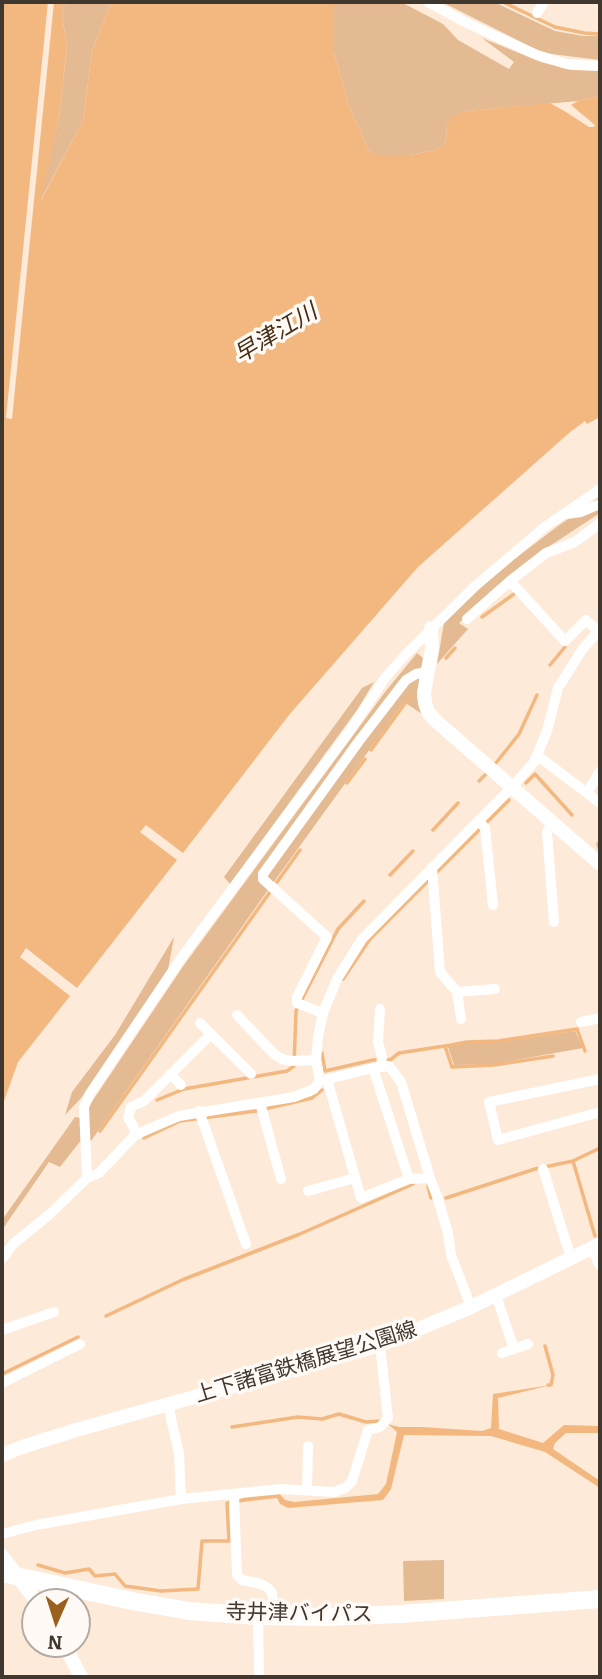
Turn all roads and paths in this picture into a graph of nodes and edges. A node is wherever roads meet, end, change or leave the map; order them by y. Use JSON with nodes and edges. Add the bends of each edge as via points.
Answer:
{"nodes":[{"id":1,"x":428,"y":2,"type":"edge"},
{"id":2,"x":544,"y":2,"type":"edge"},
{"id":3,"x":537,"y":13,"type":"dead end"},
{"id":4,"x":600,"y":66,"type":"edge"},
{"id":5,"x":600,"y":489,"type":"edge"},
{"id":6,"x":600,"y":504,"type":"edge"},
{"id":7,"x":563,"y":514,"type":"junction"},
{"id":8,"x":600,"y":523,"type":"edge"},
{"id":9,"x":510,"y":581,"type":"junction"},
{"id":10,"x":467,"y":619,"type":"dead end"},
{"id":11,"x":431,"y":628,"type":"junction"},
{"id":12,"x":599,"y":632,"type":"edge"},
{"id":13,"x":427,"y":672,"type":"junction"},
{"id":14,"x":537,"y":756,"type":"junction"},
{"id":15,"x":600,"y":771,"type":"edge"},
{"id":16,"x":512,"y":787,"type":"junction"},
{"id":17,"x":587,"y":793,"type":"junction"},
{"id":18,"x":600,"y":803,"type":"edge"},
{"id":19,"x":553,"y":822,"type":"junction"},
{"id":20,"x":482,"y":824,"type":"junction"},
{"id":21,"x":600,"y":864,"type":"edge"},
{"id":22,"x":433,"y":873,"type":"junction"},
{"id":23,"x":493,"y":905,"type":"dead end"},
{"id":24,"x":554,"y":922,"type":"dead end"},
{"id":25,"x":495,"y":989,"type":"dead end"},
{"id":26,"x":457,"y":992,"type":"junction"},
{"id":27,"x":380,"y":1009,"type":"dead end"},
{"id":28,"x":323,"y":1013,"type":"junction"},
{"id":29,"x":237,"y":1015,"type":"dead end"},
{"id":30,"x":600,"y":1018,"type":"edge"},
{"id":31,"x":461,"y":1019,"type":"dead end"},
{"id":32,"x":581,"y":1022,"type":"dead end"},
{"id":33,"x":200,"y":1023,"type":"dead end"},
{"id":34,"x":211,"y":1034,"type":"junction"},
{"id":35,"x":316,"y":1060,"type":"junction"},
{"id":36,"x":379,"y":1064,"type":"junction"},
{"id":37,"x":170,"y":1074,"type":"junction"},
{"id":38,"x":251,"y":1074,"type":"dead end"},
{"id":39,"x":600,"y":1079,"type":"edge"},
{"id":40,"x":323,"y":1080,"type":"junction"},
{"id":41,"x":181,"y":1085,"type":"dead end"},
{"id":42,"x":261,"y":1109,"type":"junction"},
{"id":43,"x":600,"y":1112,"type":"edge"},
{"id":44,"x":201,"y":1116,"type":"junction"},
{"id":45,"x":135,"y":1135,"type":"junction"},
{"id":46,"x":543,"y":1169,"type":"dead end"},
{"id":47,"x":87,"y":1178,"type":"junction"},
{"id":48,"x":355,"y":1178,"type":"junction"},
{"id":49,"x":430,"y":1178,"type":"junction"},
{"id":50,"x":281,"y":1179,"type":"dead end"},
{"id":51,"x":409,"y":1179,"type":"junction"},
{"id":52,"x":308,"y":1191,"type":"dead end"},
{"id":53,"x":246,"y":1244,"type":"dead end"},
{"id":54,"x":596,"y":1246,"type":"edge"},
{"id":55,"x":571,"y":1258,"type":"junction"},
{"id":56,"x":2,"y":1259,"type":"edge"},
{"id":57,"x":600,"y":1266,"type":"edge"},
{"id":58,"x":496,"y":1295,"type":"junction"},
{"id":59,"x":471,"y":1307,"type":"junction"},
{"id":60,"x":54,"y":1312,"type":"dead end"},
{"id":61,"x":2,"y":1330,"type":"edge"},
{"id":62,"x":80,"y":1344,"type":"dead end"},
{"id":63,"x":528,"y":1344,"type":"dead end"},
{"id":64,"x":380,"y":1345,"type":"junction"},
{"id":65,"x":514,"y":1349,"type":"junction"},
{"id":66,"x":502,"y":1353,"type":"dead end"},
{"id":67,"x":2,"y":1383,"type":"edge"},
{"id":68,"x":169,"y":1405,"type":"junction"},
{"id":69,"x":308,"y":1446,"type":"dead end"},
{"id":70,"x":2,"y":1455,"type":"edge"},
{"id":71,"x":307,"y":1489,"type":"junction"},
{"id":72,"x":234,"y":1494,"type":"junction"},
{"id":73,"x":181,"y":1499,"type":"junction"},
{"id":74,"x":2,"y":1534,"type":"edge"},
{"id":75,"x":2,"y":1556,"type":"edge"},
{"id":76,"x":10,"y":1574,"type":"edge"},
{"id":77,"x":24,"y":1588,"type":"edge"},
{"id":78,"x":600,"y":1599,"type":"edge"},
{"id":79,"x":266,"y":1617,"type":"junction"},
{"id":80,"x":71,"y":1658,"type":"edge"},
{"id":81,"x":81,"y":1677,"type":"edge"},
{"id":82,"x":259,"y":1677,"type":"edge"}],
"edges":[{"from":1,"to":4,"type":"street","via":[[537,55],[567,64]]},
{"from":2,"to":3,"type":"street"},
{"from":5,"to":7,"type":"street"},
{"from":6,"to":7,"type":"street"},
{"from":7,"to":11,"type":"street"},
{"from":8,"to":9,"type":"street","via":[[575,542],[546,553]]},
{"from":9,"to":10,"type":"street"},
{"from":9,"to":12,"type":"street","via":[[565,641],[586,620]]},
{"from":11,"to":13,"type":"street"},
{"from":11,"to":47,"type":"street","via":[[386,678],[184,954],[89,1095],[84,1107]]},
{"from":12,"to":14,"type":"street","via":[[558,688]]},
{"from":13,"to":16,"type":"street","via":[[424,693],[428,712]]},
{"from":13,"to":28,"type":"street","via":[[406,680],[263,874],[263,879],[327,937],[297,997],[300,1005]]},
{"from":14,"to":16,"type":"street"},
{"from":14,"to":17,"type":"street"},
{"from":15,"to":17,"type":"street"},
{"from":16,"to":19,"type":"street"},
{"from":16,"to":20,"type":"street"},
{"from":17,"to":18,"type":"street"},
{"from":19,"to":21,"type":"street"},
{"from":19,"to":24,"type":"street","via":[[547,832]]},
{"from":20,"to":22,"type":"street"},
{"from":20,"to":23,"type":"street"},
{"from":22,"to":26,"type":"street","via":[[440,972]]},
{"from":22,"to":28,"type":"street","via":[[362,939]]},
{"from":25,"to":26,"type":"street"},
{"from":26,"to":31,"type":"street"},
{"from":27,"to":36,"type":"street"},
{"from":28,"to":35,"type":"street"},
{"from":29,"to":35,"type":"street","via":[[282,1059]]},
{"from":30,"to":32,"type":"street"},
{"from":33,"to":34,"type":"street"},
{"from":34,"to":37,"type":"street"},
{"from":34,"to":38,"type":"street"},
{"from":35,"to":40,"type":"street"},
{"from":36,"to":40,"type":"street"},
{"from":36,"to":49,"type":"street","via":[[389,1066],[401,1082]]},
{"from":36,"to":51,"type":"street"},
{"from":37,"to":41,"type":"street"},
{"from":37,"to":45,"type":"street","via":[[144,1101],[131,1107],[128,1117]]},
{"from":39,"to":43,"type":"street","via":[[489,1102],[498,1140]]},
{"from":40,"to":42,"type":"street","via":[[314,1089]]},
{"from":40,"to":48,"type":"street"},
{"from":42,"to":44,"type":"street"},
{"from":42,"to":50,"type":"street"},
{"from":44,"to":45,"type":"street","via":[[179,1116]]},
{"from":44,"to":53,"type":"street"},
{"from":45,"to":47,"type":"street","via":[[99,1174]]},
{"from":46,"to":55,"type":"street"},
{"from":47,"to":56,"type":"street"},
{"from":48,"to":51,"type":"street","via":[[361,1198]]},
{"from":48,"to":52,"type":"street"},
{"from":49,"to":51,"type":"street"},
{"from":49,"to":59,"type":"street"},
{"from":54,"to":55,"type":"street","name":"上下諸富鉄橋展望公園線"},
{"from":54,"to":57,"type":"street"},
{"from":55,"to":58,"type":"street","name":"上下諸富鉄橋展望公園線"},
{"from":58,"to":59,"type":"street","name":"上下諸富鉄橋展望公園線"},
{"from":58,"to":65,"type":"street"},
{"from":59,"to":64,"type":"street","name":"上下諸富鉄橋展望公園線"},
{"from":60,"to":61,"type":"street"},
{"from":62,"to":67,"type":"street"},
{"from":63,"to":65,"type":"street"},
{"from":64,"to":68,"type":"street","name":"上下諸富鉄橋展望公園線"},
{"from":64,"to":71,"type":"street","via":[[388,1418],[380,1427],[368,1430],[352,1481],[345,1488],[334,1492]]},
{"from":65,"to":66,"type":"street"},
{"from":68,"to":70,"type":"street","name":"上下諸富鉄橋展望公園線"},
{"from":68,"to":73,"type":"street","via":[[179,1453]]},
{"from":69,"to":71,"type":"street"},
{"from":71,"to":72,"type":"street"},
{"from":72,"to":73,"type":"street"},
{"from":72,"to":79,"type":"street","via":[[237,1576],[268,1588],[272,1594]]},
{"from":73,"to":74,"type":"street"},
{"from":75,"to":76,"type":"street"},
{"from":76,"to":77,"type":"street"},
{"from":76,"to":79,"type":"highway","name":"寺井津バイパス","via":[[189,1611]]},
{"from":78,"to":79,"type":"highway","name":"寺井津バイパス","via":[[400,1614]]},
{"from":79,"to":82,"type":"street"},
{"from":80,"to":81,"type":"street"}]}
